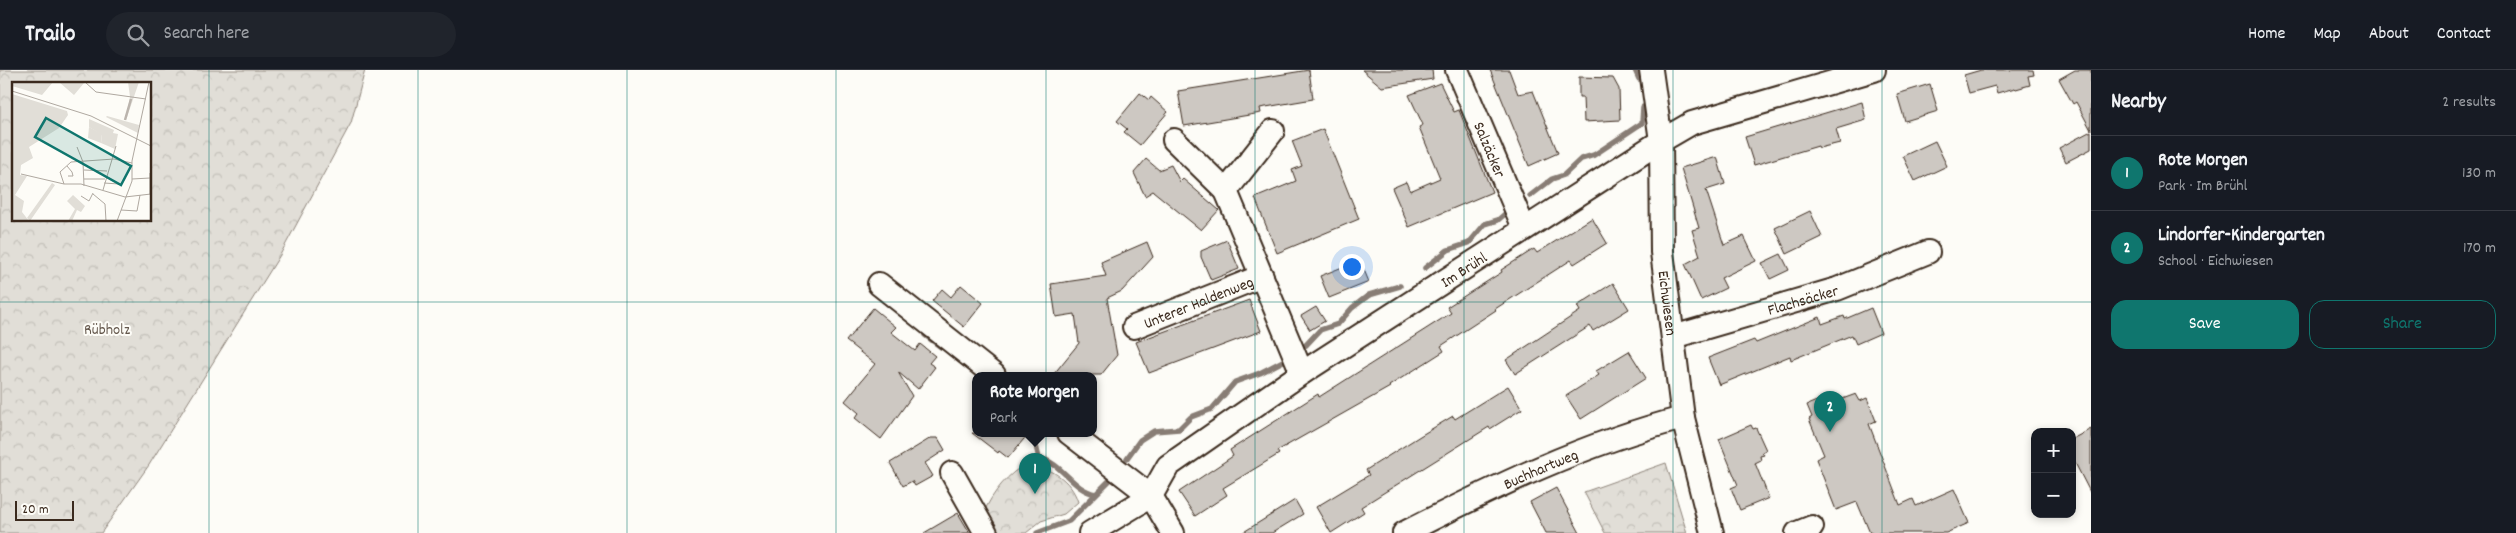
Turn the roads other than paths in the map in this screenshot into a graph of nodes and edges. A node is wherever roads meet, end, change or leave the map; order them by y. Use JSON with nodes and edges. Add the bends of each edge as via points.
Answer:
{"nodes":[{"id":1,"x":1457,"y":70,"type":"edge"},
{"id":2,"x":1651,"y":70,"type":"edge"},
{"id":3,"x":1869,"y":71,"type":"edge"},
{"id":4,"x":1273,"y":132,"type":"dead end"},
{"id":5,"x":1174,"y":140,"type":"dead end"},
{"id":6,"x":1661,"y":141,"type":"junction"},
{"id":7,"x":1226,"y":191,"type":"junction"},
{"id":8,"x":1524,"y":228,"type":"junction"},
{"id":9,"x":1928,"y":252,"type":"dead end"},
{"id":10,"x":1262,"y":276,"type":"junction"},
{"id":11,"x":880,"y":284,"type":"dead end"},
{"id":12,"x":1134,"y":327,"type":"dead end"},
{"id":13,"x":1673,"y":337,"type":"junction"},
{"id":14,"x":990,"y":372,"type":"edge"},
{"id":15,"x":1302,"y":372,"type":"junction"},
{"id":16,"x":1683,"y":418,"type":"junction"},
{"id":17,"x":1074,"y":437,"type":"edge"},
{"id":18,"x":952,"y":474,"type":"dead end"},
{"id":19,"x":1151,"y":496,"type":"junction"},
{"id":20,"x":986,"y":533,"type":"edge"},
{"id":21,"x":1090,"y":533,"type":"edge"},
{"id":22,"x":1173,"y":533,"type":"edge"},
{"id":23,"x":1404,"y":533,"type":"edge"},
{"id":24,"x":1712,"y":533,"type":"edge"}],
"edges":[{"from":1,"to":8,"type":"street","name":"Salzäcker"},
{"from":2,"to":6,"type":"street","name":"Eichwiesen"},
{"from":3,"to":6,"type":"street","name":"Im Brühl","via":[[1692,123]]},
{"from":4,"to":7,"type":"street"},
{"from":5,"to":7,"type":"street","name":"Unterer Haldenweg"},
{"from":6,"to":8,"type":"street","name":"Im Brühl"},
{"from":6,"to":13,"type":"street","name":"Eichwiesen","via":[[1662,252]]},
{"from":7,"to":10,"type":"street","name":"Unterer Haldenweg"},
{"from":8,"to":15,"type":"street","name":"Im Brühl"},
{"from":9,"to":13,"type":"street","name":"Flachsäcker","via":[[1837,289]]},
{"from":10,"to":12,"type":"street","name":"Unterer Haldenweg"},
{"from":10,"to":15,"type":"street","name":"Unterer Haldenweg"},
{"from":11,"to":14,"type":"street"},
{"from":13,"to":16,"type":"street","name":"Eichwiesen"},
{"from":15,"to":19,"type":"street","name":"Im Brühl","via":[[1168,466]]},
{"from":16,"to":23,"type":"street","name":"Buchhartweg","via":[[1644,428],[1556,461],[1474,497]]},
{"from":16,"to":24,"type":"street","name":"Eichwiesen"},
{"from":17,"to":19,"type":"street"},
{"from":18,"to":20,"type":"street"},
{"from":19,"to":21,"type":"street","name":"Im Brühl"},
{"from":19,"to":22,"type":"street"}]}
